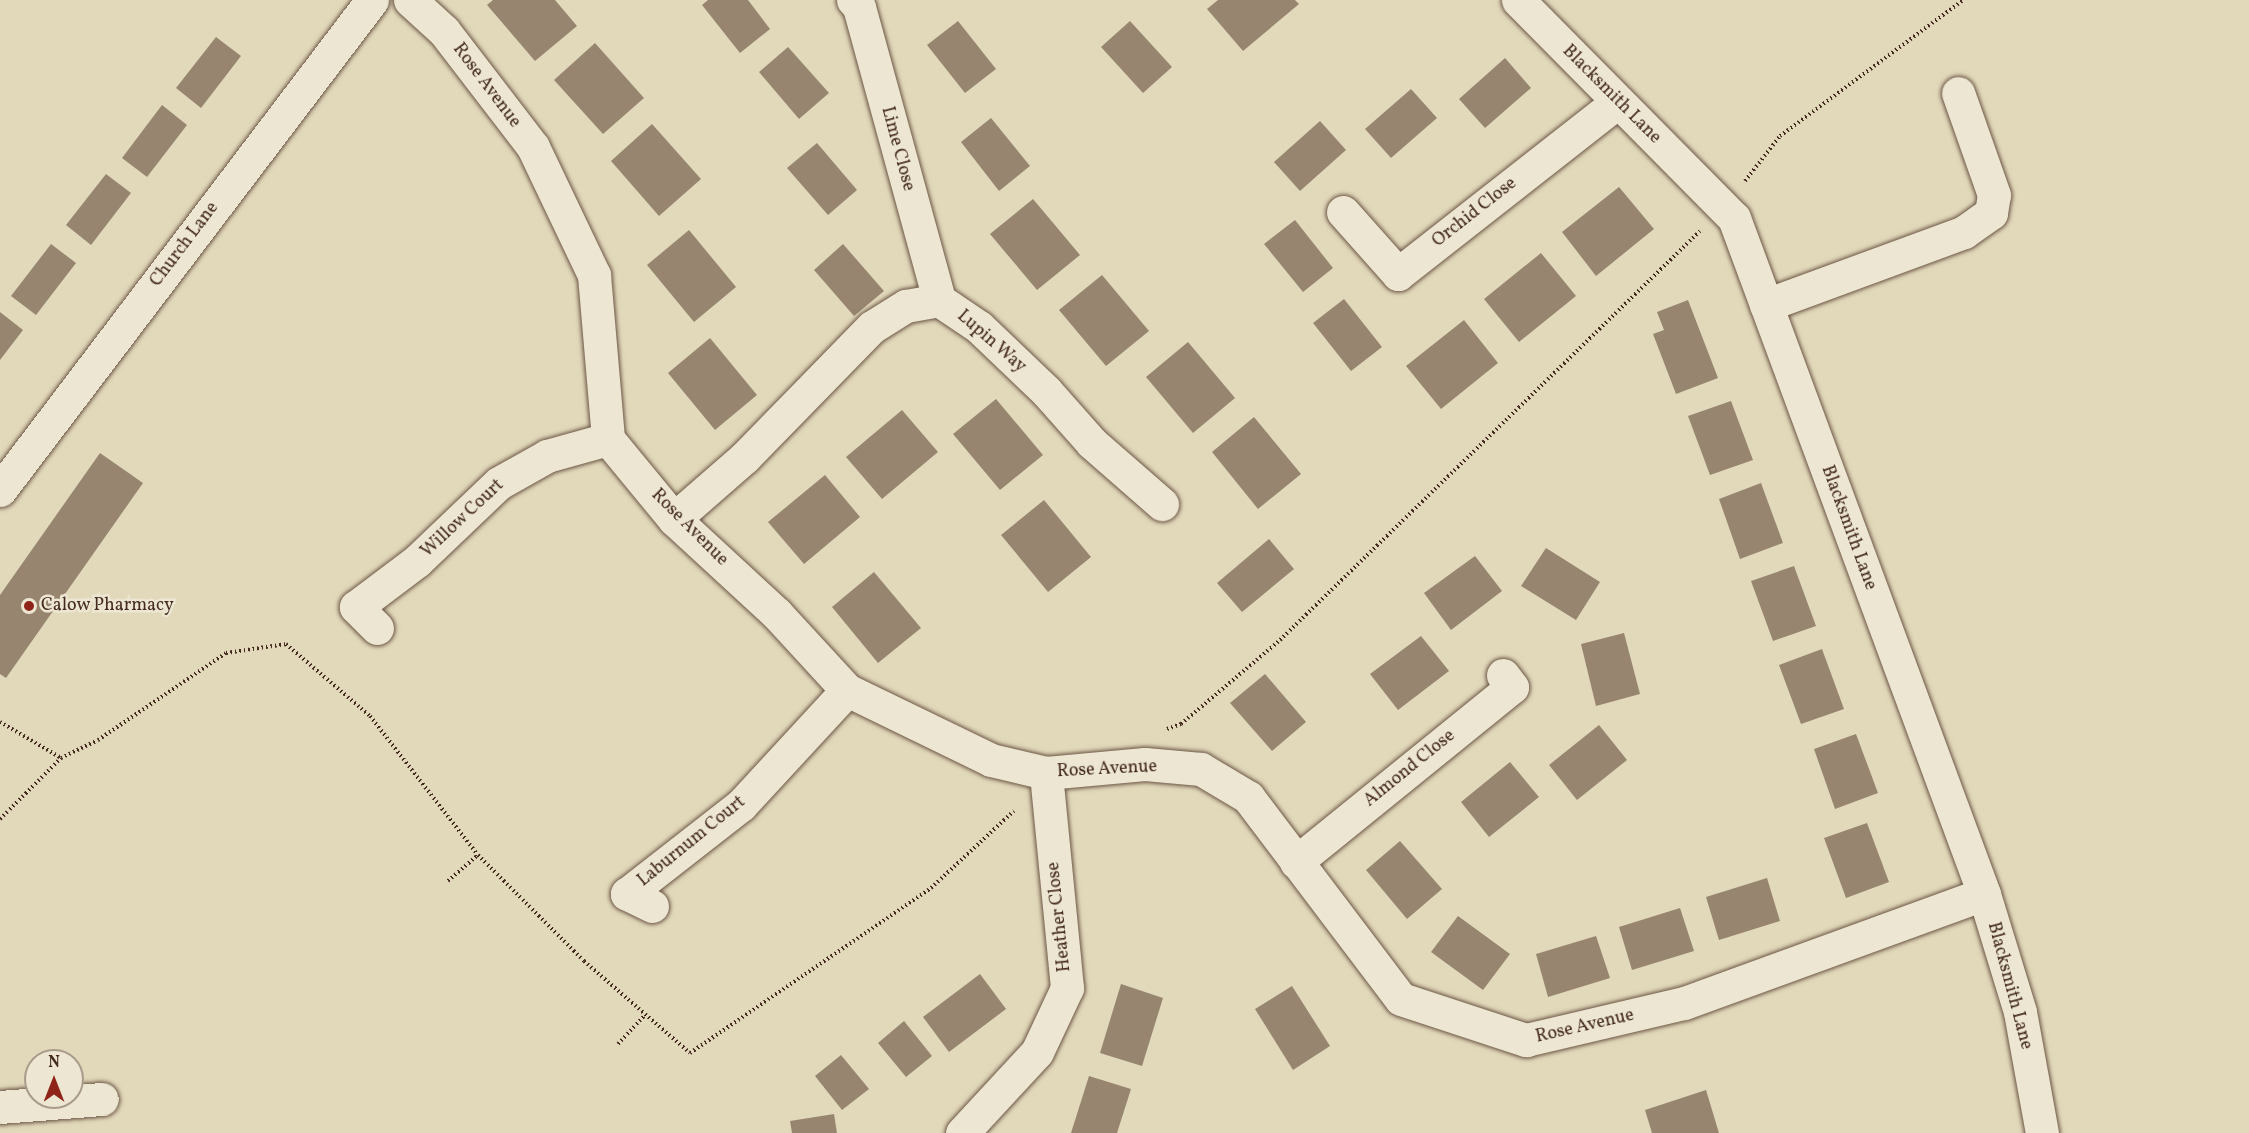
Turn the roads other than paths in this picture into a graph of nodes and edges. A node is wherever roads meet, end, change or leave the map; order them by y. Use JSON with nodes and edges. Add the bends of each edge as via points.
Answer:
{"nodes":[{"id":1,"x":372,"y":0,"type":"edge"},
{"id":2,"x":410,"y":0,"type":"edge"},
{"id":3,"x":853,"y":0,"type":"edge"},
{"id":4,"x":1518,"y":0,"type":"edge"},
{"id":5,"x":1958,"y":93,"type":"dead end"},
{"id":6,"x":1617,"y":102,"type":"junction"},
{"id":7,"x":1343,"y":212,"type":"dead end"},
{"id":8,"x":939,"y":300,"type":"junction"},
{"id":9,"x":1766,"y":305,"type":"junction"},
{"id":10,"x":608,"y":439,"type":"junction"},
{"id":11,"x":0,"y":490,"type":"edge"},
{"id":12,"x":1162,"y":504,"type":"dead end"},
{"id":13,"x":674,"y":519,"type":"junction"},
{"id":14,"x":358,"y":609,"type":"dead end"},
{"id":15,"x":1513,"y":686,"type":"dead end"},
{"id":16,"x":847,"y":690,"type":"junction"},
{"id":17,"x":1046,"y":773,"type":"junction"},
{"id":18,"x":1296,"y":862,"type":"junction"},
{"id":19,"x":628,"y":893,"type":"dead end"},
{"id":20,"x":1984,"y":894,"type":"junction"},
{"id":21,"x":102,"y":1099,"type":"dead end"},
{"id":22,"x":0,"y":1107,"type":"edge"},
{"id":23,"x":962,"y":1133,"type":"edge"},
{"id":24,"x":2042,"y":1133,"type":"edge"}],
"edges":[{"from":1,"to":11,"type":"street","name":"Church Lane"},
{"from":2,"to":10,"type":"street","name":"Rose Avenue","via":[[444,31],[533,147],[594,275]]},
{"from":3,"to":8,"type":"street","name":"Lime Close","via":[[859,8]]},
{"from":4,"to":6,"type":"street","name":"Blacksmith Lane"},
{"from":5,"to":9,"type":"street","via":[[1994,195],[1991,213],[1964,232]]},
{"from":6,"to":7,"type":"street","name":"Orchid Close","via":[[1398,274]]},
{"from":6,"to":9,"type":"street","name":"Blacksmith Lane","via":[[1734,218]]},
{"from":8,"to":12,"type":"street","name":"Lupin Way","via":[[979,327],[1046,391],[1092,443]]},
{"from":8,"to":13,"type":"street","name":"Lupin Way","via":[[906,306],[872,327],[744,458]]},
{"from":9,"to":20,"type":"street","name":"Blacksmith Lane"},
{"from":10,"to":13,"type":"street","name":"Rose Avenue"},
{"from":10,"to":14,"type":"street","name":"Willow Court","via":[[547,456],[499,483],[417,561]]},
{"from":13,"to":16,"type":"street","name":"Rose Avenue","via":[[777,614]]},
{"from":15,"to":18,"type":"street","name":"Almond Close"},
{"from":16,"to":17,"type":"street","name":"Rose Avenue","via":[[991,760]]},
{"from":16,"to":19,"type":"street","name":"Laburnum Court","via":[[741,805]]},
{"from":17,"to":18,"type":"street","name":"Rose Avenue","via":[[1145,764],[1201,769],[1248,797]]},
{"from":17,"to":23,"type":"street","name":"Heather Close","via":[[1067,988],[1037,1052]]},
{"from":18,"to":20,"type":"street","name":"Rose Avenue","via":[[1401,999],[1526,1040],[1684,1003]]},
{"from":20,"to":24,"type":"street","name":"Blacksmith Lane","via":[[2020,1012]]},
{"from":21,"to":22,"type":"street"}]}
